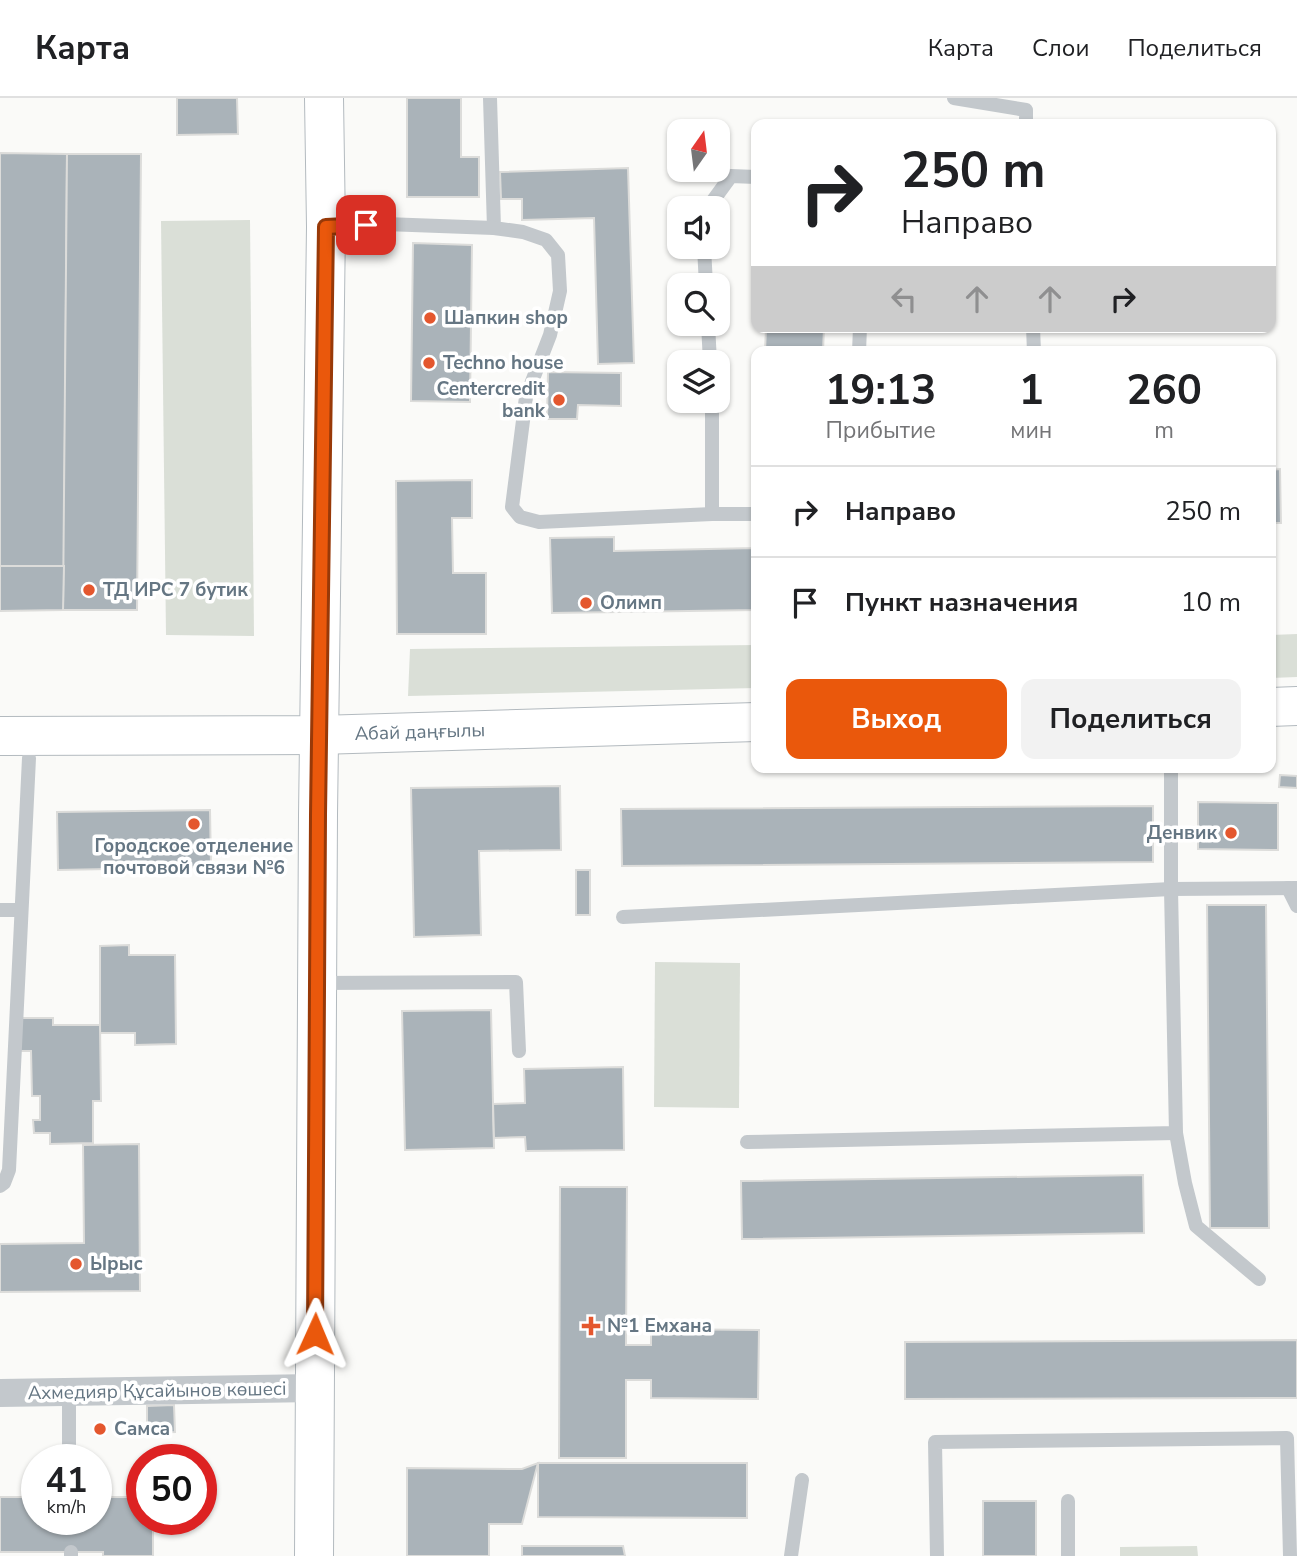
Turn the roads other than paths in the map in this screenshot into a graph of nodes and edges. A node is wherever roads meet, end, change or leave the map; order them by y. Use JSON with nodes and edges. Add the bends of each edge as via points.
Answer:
{"nodes":[{"id":1,"x":324,"y":98,"type":"edge"},
{"id":2,"x":490,"y":98,"type":"edge"},
{"id":3,"x":954,"y":98,"type":"edge"},
{"id":4,"x":1026,"y":119,"type":"edge"},
{"id":5,"x":751,"y":177,"type":"edge"},
{"id":6,"x":716,"y":196,"type":"edge"},
{"id":7,"x":326,"y":227,"type":"junction"},
{"id":8,"x":494,"y":228,"type":"junction"},
{"id":9,"x":712,"y":413,"type":"edge"},
{"id":10,"x":712,"y":514,"type":"junction"},
{"id":11,"x":751,"y":514,"type":"edge"},
{"id":12,"x":1276,"y":706,"type":"edge"},
{"id":13,"x":1297,"y":706,"type":"edge"},
{"id":14,"x":751,"y":722,"type":"edge"},
{"id":15,"x":319,"y":735,"type":"junction"},
{"id":16,"x":15,"y":747,"type":"edge"},
{"id":17,"x":1171,"y":773,"type":"edge"},
{"id":18,"x":1293,"y":888,"type":"edge"},
{"id":19,"x":1171,"y":889,"type":"junction"},
{"id":20,"x":1297,"y":906,"type":"edge"},
{"id":21,"x":0,"y":910,"type":"edge"},
{"id":22,"x":21,"y":910,"type":"junction"},
{"id":23,"x":623,"y":916,"type":"dead end"},
{"id":24,"x":318,"y":983,"type":"junction"},
{"id":25,"x":519,"y":1051,"type":"dead end"},
{"id":26,"x":1176,"y":1133,"type":"junction"},
{"id":27,"x":747,"y":1142,"type":"dead end"},
{"id":28,"x":0,"y":1185,"type":"edge"},
{"id":29,"x":1259,"y":1279,"type":"dead end"},
{"id":30,"x":314,"y":1388,"type":"junction"},
{"id":31,"x":69,"y":1393,"type":"junction"},
{"id":32,"x":0,"y":1394,"type":"edge"},
{"id":33,"x":69,"y":1444,"type":"edge"},
{"id":34,"x":802,"y":1480,"type":"dead end"},
{"id":35,"x":1068,"y":1501,"type":"dead end"},
{"id":36,"x":314,"y":1556,"type":"edge"},
{"id":37,"x":791,"y":1556,"type":"edge"},
{"id":38,"x":937,"y":1556,"type":"edge"},
{"id":39,"x":1068,"y":1556,"type":"edge"},
{"id":40,"x":1290,"y":1556,"type":"edge"}],
"edges":[{"from":1,"to":7,"type":"main road"},
{"from":2,"to":8,"type":"lane"},
{"from":3,"to":4,"type":"lane","via":[[1026,110]]},
{"from":5,"to":6,"type":"lane","via":[[731,176]]},
{"from":7,"to":8,"type":"lane"},
{"from":7,"to":15,"type":"main road"},
{"from":8,"to":10,"type":"lane","via":[[546,240],[558,255],[560,292],[550,335],[526,397],[512,507],[520,517],[539,522]]},
{"from":9,"to":10,"type":"lane"},
{"from":10,"to":11,"type":"lane"},
{"from":12,"to":13,"type":"main road"},
{"from":14,"to":15,"type":"main road","name":"Абай даңғылы"},
{"from":15,"to":16,"type":"main road","name":"Абай даңғылы"},
{"from":15,"to":24,"type":"main road"},
{"from":16,"to":22,"type":"lane"},
{"from":17,"to":19,"type":"lane"},
{"from":18,"to":19,"type":"lane"},
{"from":18,"to":20,"type":"lane"},
{"from":19,"to":23,"type":"lane"},
{"from":19,"to":26,"type":"lane"},
{"from":21,"to":22,"type":"lane"},
{"from":22,"to":28,"type":"lane","via":[[9,1170]]},
{"from":24,"to":25,"type":"lane","via":[[516,982]]},
{"from":24,"to":30,"type":"main road"},
{"from":26,"to":27,"type":"lane"},
{"from":26,"to":29,"type":"lane","via":[[1196,1226]]},
{"from":30,"to":31,"type":"street","name":"Ахмедияр Құсайынов көшесі"},
{"from":30,"to":36,"type":"main road"},
{"from":31,"to":32,"type":"street","name":"Ахмедияр Құсайынов көшесі"},
{"from":31,"to":33,"type":"lane"},
{"from":34,"to":37,"type":"lane"},
{"from":35,"to":39,"type":"lane"},
{"from":38,"to":40,"type":"lane","via":[[935,1442],[1287,1438]]}]}
